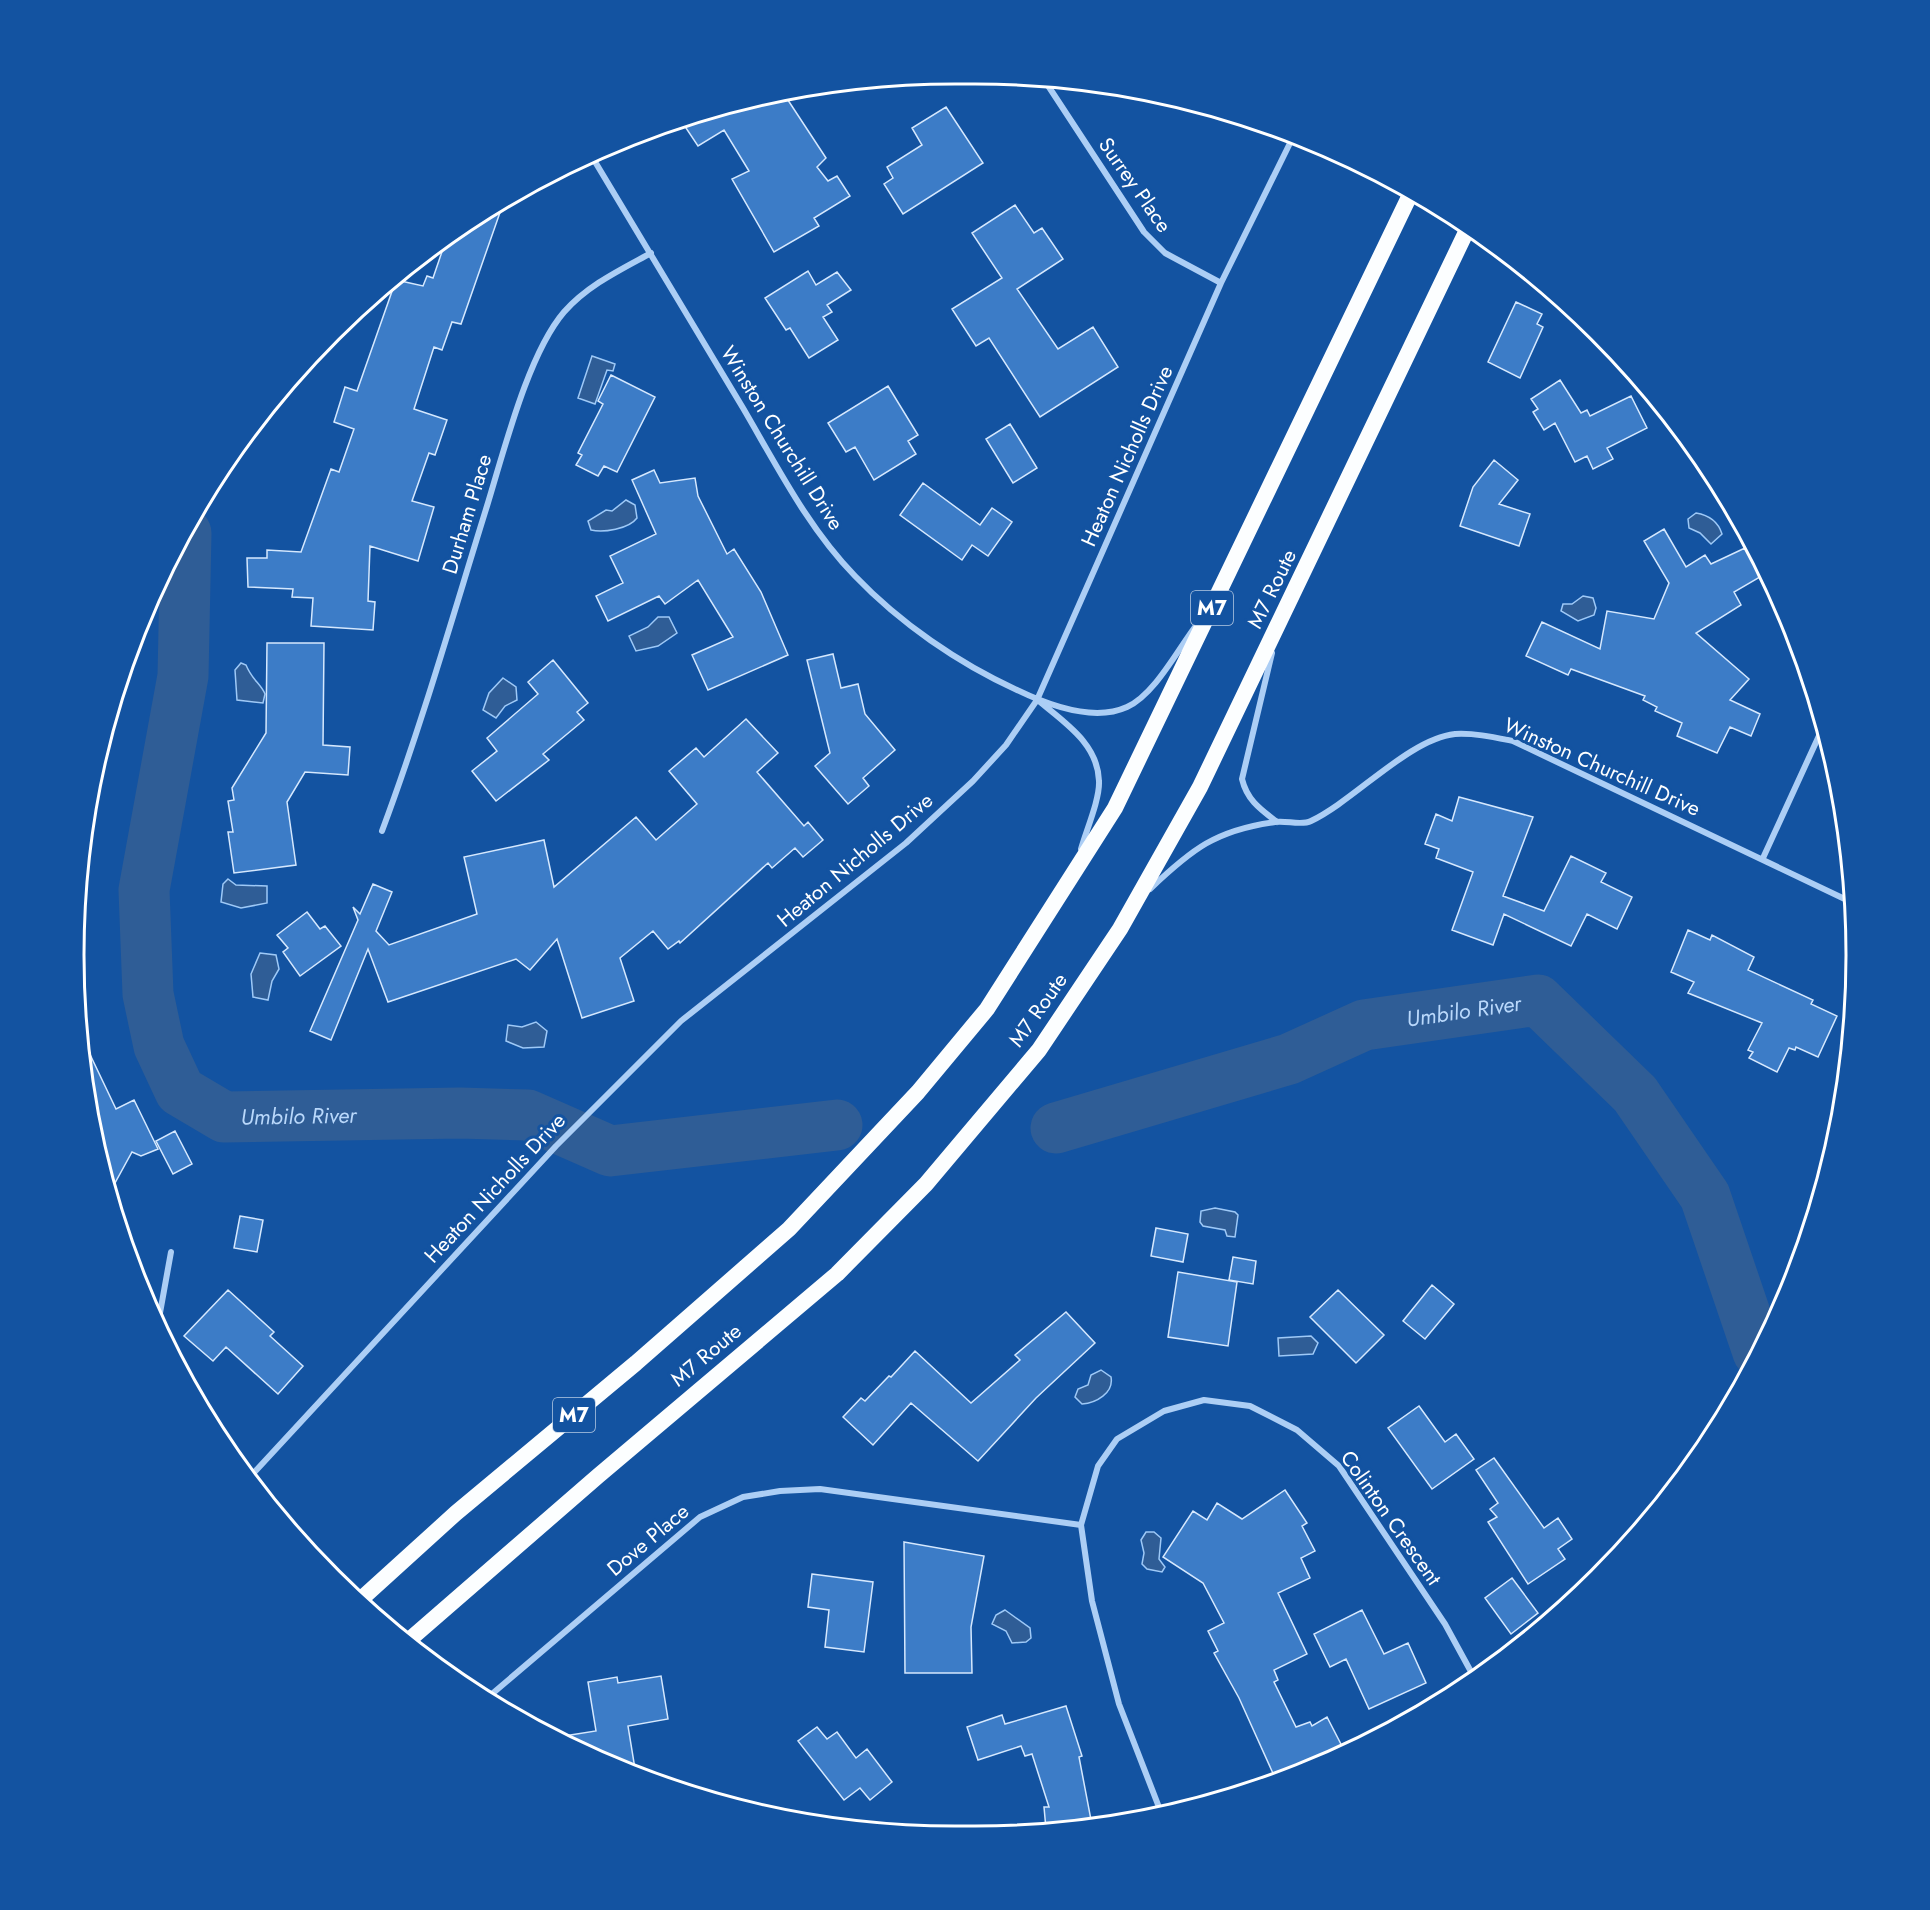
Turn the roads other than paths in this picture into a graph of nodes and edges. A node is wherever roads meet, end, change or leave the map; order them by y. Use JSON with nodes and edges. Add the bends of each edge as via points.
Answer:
{"nodes":[{"id":1,"x":1049,"y":88,"type":"edge"},
{"id":2,"x":1290,"y":143,"type":"edge"},
{"id":3,"x":595,"y":162,"type":"edge"},
{"id":4,"x":1408,"y":199,"type":"edge"},
{"id":5,"x":1465,"y":235,"type":"edge"},
{"id":6,"x":651,"y":253,"type":"junction"},
{"id":7,"x":1221,"y":283,"type":"junction"},
{"id":8,"x":1218,"y":595,"type":"junction"},
{"id":9,"x":1279,"y":626,"type":"junction"},
{"id":10,"x":1037,"y":700,"type":"junction"},
{"id":11,"x":1818,"y":738,"type":"edge"},
{"id":12,"x":1277,"y":822,"type":"junction"},
{"id":13,"x":382,"y":831,"type":"dead end"},
{"id":14,"x":1763,"y":858,"type":"junction"},
{"id":15,"x":1075,"y":873,"type":"junction"},
{"id":16,"x":1844,"y":899,"type":"edge"},
{"id":17,"x":1136,"y":902,"type":"junction"},
{"id":18,"x":171,"y":1252,"type":"dead end"},
{"id":19,"x":160,"y":1311,"type":"edge"},
{"id":20,"x":255,"y":1472,"type":"edge"},
{"id":21,"x":1081,"y":1525,"type":"junction"},
{"id":22,"x":365,"y":1595,"type":"edge"},
{"id":23,"x":413,"y":1636,"type":"edge"},
{"id":24,"x":1470,"y":1671,"type":"edge"},
{"id":25,"x":493,"y":1693,"type":"edge"},
{"id":26,"x":1158,"y":1806,"type":"edge"}],
"edges":[{"from":1,"to":7,"type":"street","name":"Surrey Place","via":[[1144,232],[1165,253]]},
{"from":2,"to":7,"type":"street","name":"Heaton Nicholls Drive"},
{"from":3,"to":6,"type":"street","name":"Winston Churchill Drive"},
{"from":4,"to":8,"type":"highway","name":"M7 Route","number":"M7"},
{"from":5,"to":9,"type":"highway","name":"M7 Route"},
{"from":6,"to":10,"type":"street","name":"Winston Churchill Drive","via":[[806,514],[855,576],[954,656]]},
{"from":6,"to":13,"type":"street","name":"Durham Place","via":[[593,285],[564,313],[536,358],[500,461],[410,757]]},
{"from":7,"to":10,"type":"street","name":"Heaton Nicholls Drive"},
{"from":8,"to":10,"type":"street","via":[[1147,694],[1129,706],[1092,713]]},
{"from":8,"to":15,"type":"highway","name":"M7 Route","number":"M7","via":[[1121,798]]},
{"from":9,"to":12,"type":"street","via":[[1242,779],[1253,803]]},
{"from":9,"to":17,"type":"highway","name":"M7 Route","via":[[1200,787]]},
{"from":10,"to":15,"type":"street","via":[[1080,737],[1097,766],[1100,783]]},
{"from":10,"to":20,"type":"street","name":"Heaton Nicholls Drive","via":[[1006,745],[906,843],[681,1021],[556,1146]]},
{"from":11,"to":14,"type":"street"},
{"from":12,"to":14,"type":"street","name":"Winston Churchill Drive","via":[[1308,823],[1336,808],[1419,747],[1452,735],[1483,734],[1513,741]]},
{"from":12,"to":17,"type":"street","name":"Winston Churchill Drive","via":[[1206,841]]},
{"from":14,"to":16,"type":"street","name":"Winston Churchill Drive"},
{"from":15,"to":22,"type":"highway","name":"M7 Route","number":"M7","via":[[987,1009],[918,1092],[789,1229]]},
{"from":17,"to":23,"type":"highway","name":"M7 Route","via":[[1039,1050],[926,1185],[837,1274]]},
{"from":18,"to":19,"type":"street"},
{"from":21,"to":24,"type":"street","name":"Colinton Crescent","via":[[1098,1466],[1117,1438],[1164,1411],[1204,1400],[1250,1406],[1297,1430],[1338,1466],[1445,1624]]},
{"from":21,"to":25,"type":"street","name":"Dove Place","via":[[820,1489],[743,1497],[700,1517]]},
{"from":21,"to":26,"type":"street","name":"Colinton Crescent","via":[[1092,1601],[1119,1704]]}]}
